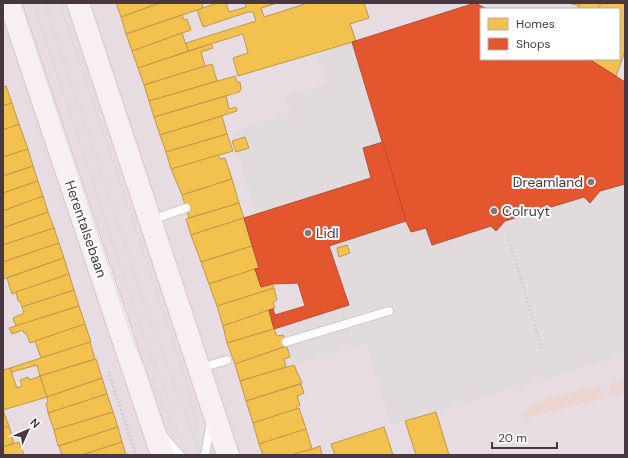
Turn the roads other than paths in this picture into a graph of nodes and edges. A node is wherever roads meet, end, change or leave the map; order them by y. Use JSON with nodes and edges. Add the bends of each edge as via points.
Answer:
{"nodes":[{"id":1,"x":10,"y":3,"type":"edge"},
{"id":2,"x":78,"y":3,"type":"edge"},
{"id":3,"x":186,"y":208,"type":"dead end"},
{"id":4,"x":150,"y":220,"type":"junction"},
{"id":5,"x":389,"y":311,"type":"dead end"},
{"id":6,"x":286,"y":342,"type":"dead end"},
{"id":7,"x":227,"y":360,"type":"dead end"},
{"id":8,"x":200,"y":368,"type":"junction"},
{"id":9,"x":213,"y":409,"type":"junction"},
{"id":10,"x":151,"y":423,"type":"junction"},
{"id":11,"x":162,"y":455,"type":"edge"},
{"id":12,"x":180,"y":455,"type":"edge"},
{"id":13,"x":205,"y":455,"type":"edge"},
{"id":14,"x":228,"y":455,"type":"edge"}],
"edges":[{"from":1,"to":10,"type":"main road","name":"Herentalsebaan"},
{"from":2,"to":4,"type":"main road"},
{"from":3,"to":4,"type":"lane"},
{"from":4,"to":8,"type":"main road"},
{"from":5,"to":6,"type":"lane"},
{"from":7,"to":8,"type":"lane"},
{"from":8,"to":9,"type":"main road"},
{"from":9,"to":13,"type":"lane"},
{"from":9,"to":14,"type":"main road"},
{"from":10,"to":11,"type":"main road","name":"Herentalsebaan"},
{"from":10,"to":12,"type":"lane"}]}
